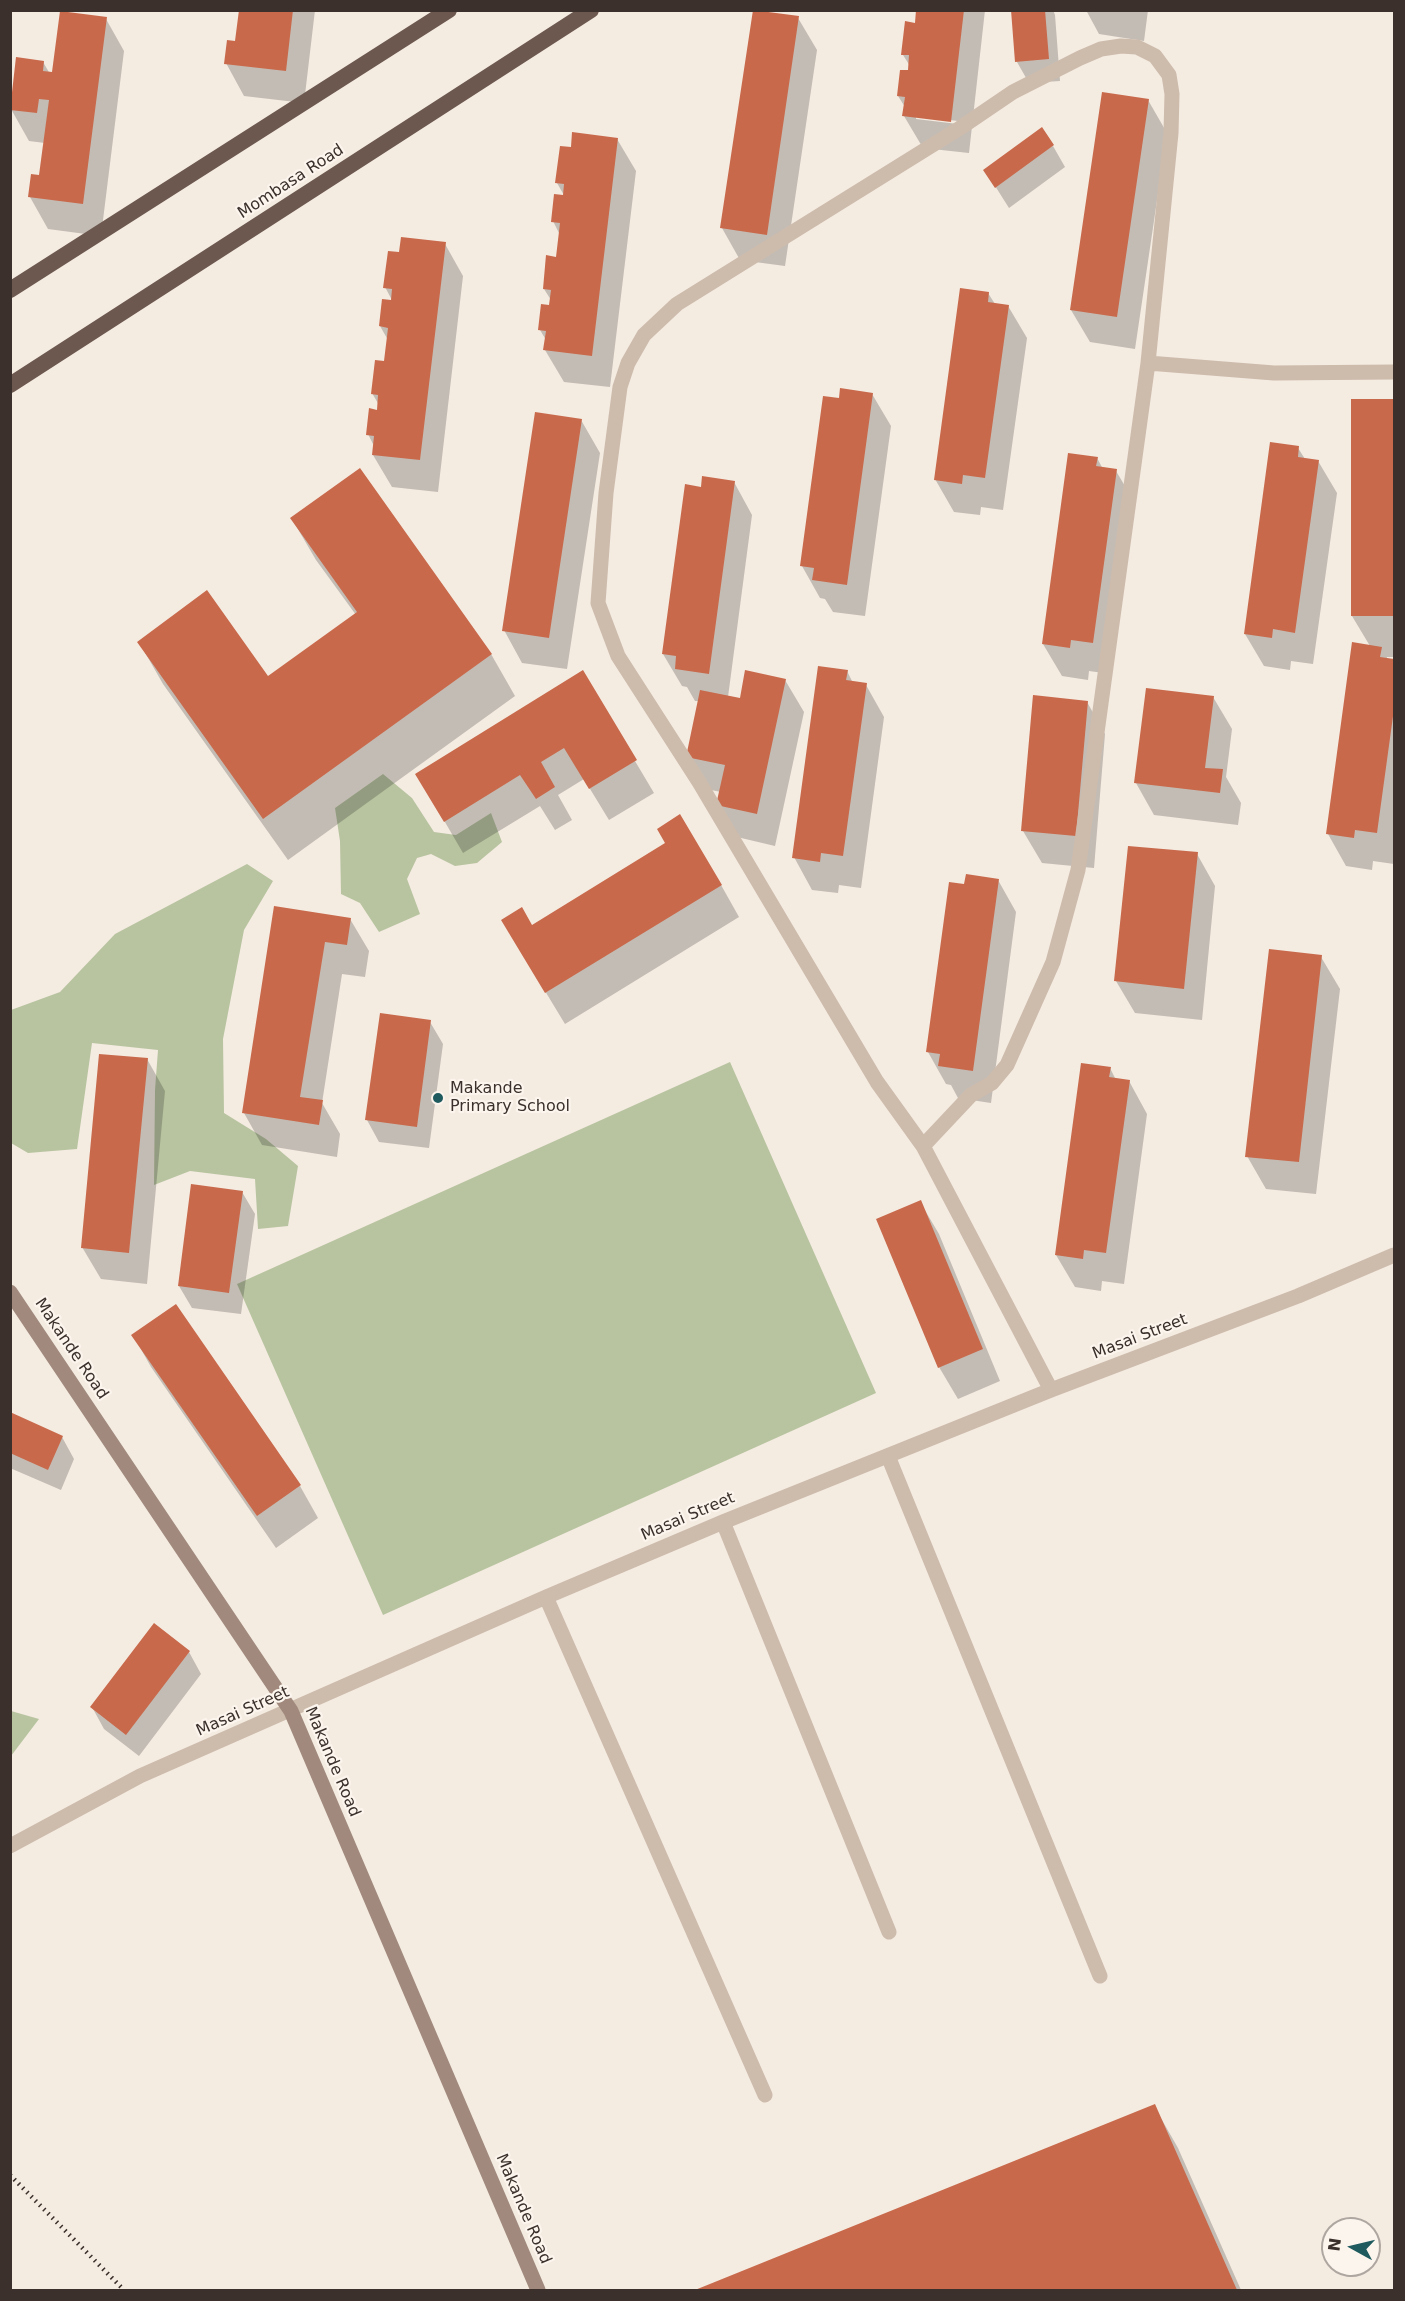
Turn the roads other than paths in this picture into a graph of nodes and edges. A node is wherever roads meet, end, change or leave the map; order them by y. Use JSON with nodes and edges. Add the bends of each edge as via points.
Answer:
{"nodes":[{"id":1,"x":449,"y":10,"type":"edge"},
{"id":2,"x":591,"y":10,"type":"edge"},
{"id":3,"x":10,"y":290,"type":"edge"},
{"id":4,"x":1148,"y":363,"type":"junction"},
{"id":5,"x":1395,"y":372,"type":"edge"},
{"id":6,"x":10,"y":384,"type":"edge"},
{"id":7,"x":923,"y":1146,"type":"junction"},
{"id":8,"x":1395,"y":1255,"type":"edge"},
{"id":9,"x":10,"y":1292,"type":"edge"},
{"id":10,"x":1052,"y":1390,"type":"junction"},
{"id":11,"x":888,"y":1456,"type":"junction"},
{"id":12,"x":723,"y":1522,"type":"junction"},
{"id":13,"x":546,"y":1597,"type":"junction"},
{"id":14,"x":291,"y":1711,"type":"junction"},
{"id":15,"x":10,"y":1846,"type":"edge"},
{"id":16,"x":889,"y":1932,"type":"dead end"},
{"id":17,"x":1101,"y":1976,"type":"dead end"},
{"id":18,"x":765,"y":2095,"type":"dead end"},
{"id":19,"x":538,"y":2290,"type":"edge"}],
"edges":[{"from":1,"to":3,"type":"highway"},
{"from":2,"to":6,"type":"highway","name":"Mombasa Road"},
{"from":4,"to":5,"type":"street","via":[[1274,373]]},
{"from":4,"to":7,"type":"street","via":[[1078,870],[1053,962],[1006,1065],[992,1083],[971,1095]]},
{"from":4,"to":7,"type":"street","via":[[1172,94],[1169,75],[1155,56],[1137,47],[1121,46],[1101,49],[1013,92],[677,303],[644,335],[620,387],[606,493],[598,603],[618,656],[699,782],[876,1082]]},
{"from":7,"to":10,"type":"street"},
{"from":8,"to":10,"type":"street","name":"Masai Street"},
{"from":9,"to":14,"type":"main road","name":"Makande Road"},
{"from":10,"to":11,"type":"street","name":"Masai Street"},
{"from":11,"to":12,"type":"street","name":"Masai Street"},
{"from":11,"to":17,"type":"street"},
{"from":12,"to":13,"type":"street","name":"Masai Street"},
{"from":12,"to":16,"type":"street"},
{"from":13,"to":14,"type":"street","name":"Masai Street"},
{"from":13,"to":18,"type":"street"},
{"from":14,"to":15,"type":"street","name":"Masai Street","via":[[140,1776]]},
{"from":14,"to":19,"type":"main road","name":"Makande Road"}]}
